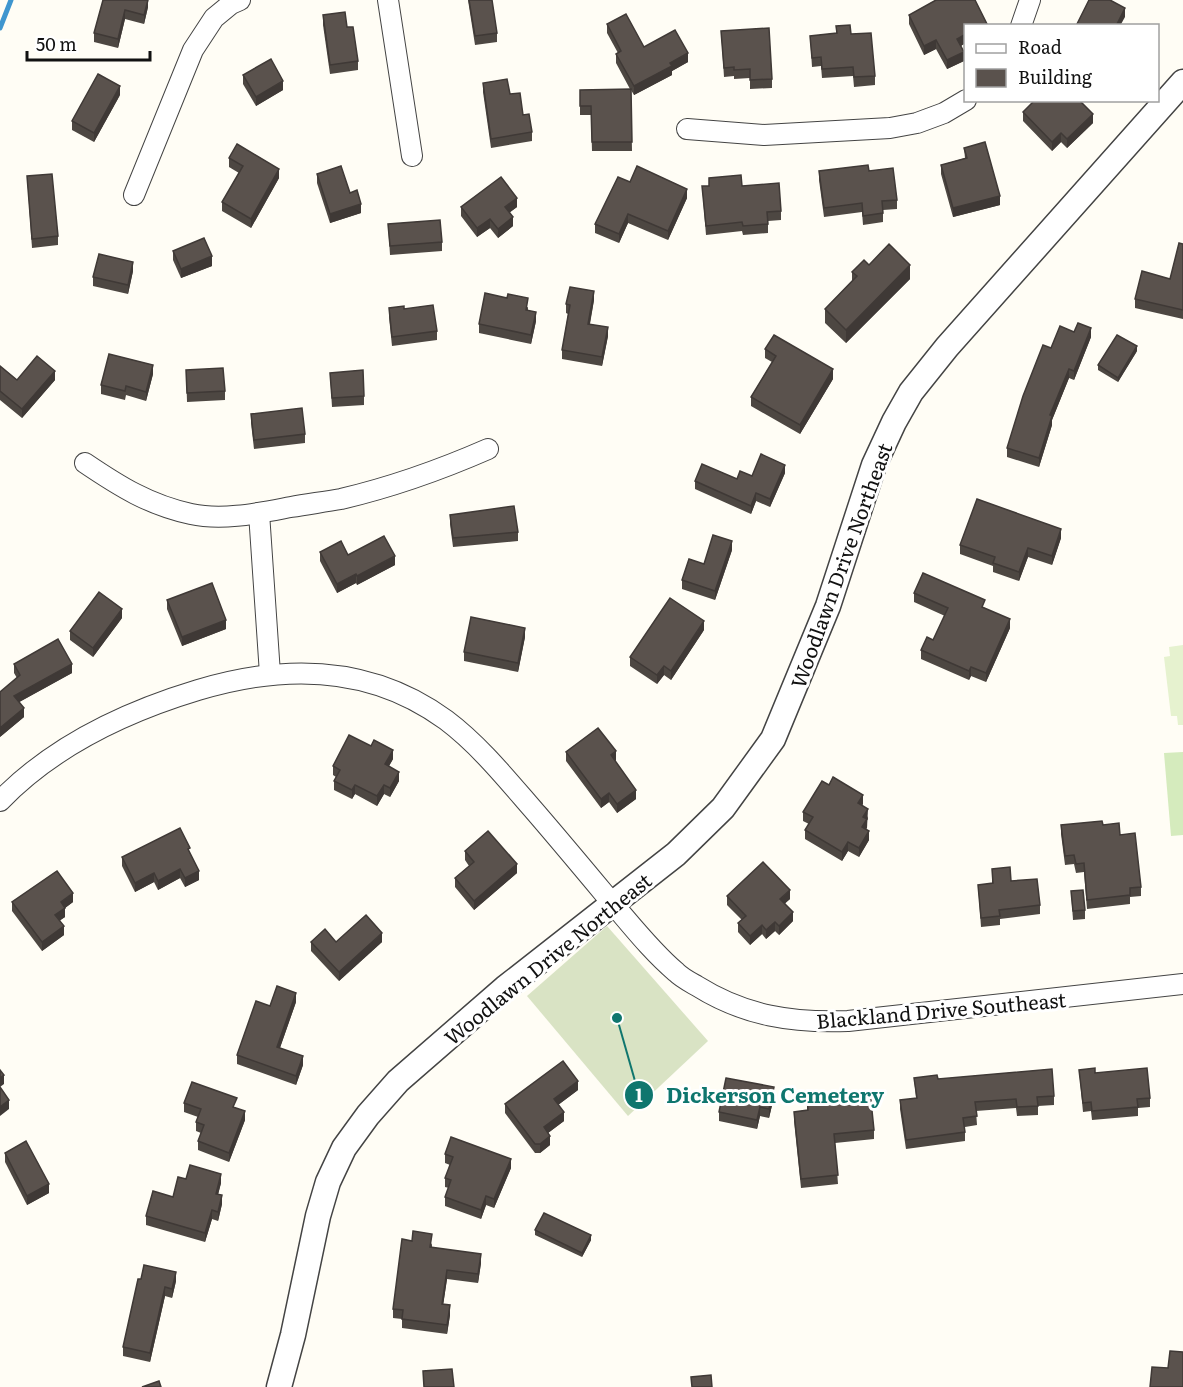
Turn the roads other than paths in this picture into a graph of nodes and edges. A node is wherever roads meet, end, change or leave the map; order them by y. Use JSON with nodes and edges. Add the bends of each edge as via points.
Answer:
{"nodes":[{"id":1,"x":240,"y":0,"type":"edge"},
{"id":2,"x":388,"y":0,"type":"edge"},
{"id":3,"x":1030,"y":0,"type":"edge"},
{"id":4,"x":1022,"y":24,"type":"edge"},
{"id":5,"x":1183,"y":82,"type":"edge"},
{"id":6,"x":964,"y":101,"type":"edge"},
{"id":7,"x":687,"y":129,"type":"dead end"},
{"id":8,"x":412,"y":156,"type":"dead end"},
{"id":9,"x":134,"y":195,"type":"dead end"},
{"id":10,"x":488,"y":449,"type":"dead end"},
{"id":11,"x":85,"y":463,"type":"dead end"},
{"id":12,"x":259,"y":513,"type":"junction"},
{"id":13,"x":270,"y":674,"type":"junction"},
{"id":14,"x":0,"y":801,"type":"edge"},
{"id":15,"x":613,"y":903,"type":"junction"},
{"id":16,"x":1183,"y":984,"type":"edge"},
{"id":17,"x":279,"y":1387,"type":"edge"}],
"edges":[{"from":1,"to":9,"type":"street","via":[[214,18],[193,51]]},
{"from":2,"to":8,"type":"street"},
{"from":3,"to":4,"type":"street"},
{"from":5,"to":15,"type":"street","name":"Woodlawn Drive Northeast","via":[[911,392],[874,465],[828,606],[773,739],[723,808],[676,854]]},
{"from":6,"to":7,"type":"street","via":[[917,123],[890,128],[764,135]]},
{"from":10,"to":12,"type":"street","via":[[421,477],[375,490]]},
{"from":11,"to":12,"type":"street","via":[[125,490],[168,507],[202,515]]},
{"from":12,"to":13,"type":"street"},
{"from":13,"to":14,"type":"street","name":"Blackland Drive Southeast","via":[[206,687],[102,726],[51,758]]},
{"from":13,"to":15,"type":"street","name":"Blackland Drive Southeast","via":[[304,672],[369,682],[402,694],[446,720],[506,777]]},
{"from":15,"to":16,"type":"street","name":"Blackland Drive Southeast","via":[[677,973],[712,996],[748,1011],[809,1022],[848,1022]]},
{"from":15,"to":17,"type":"street","name":"Woodlawn Drive Northeast","via":[[505,988],[398,1081],[344,1148],[318,1216]]}]}
